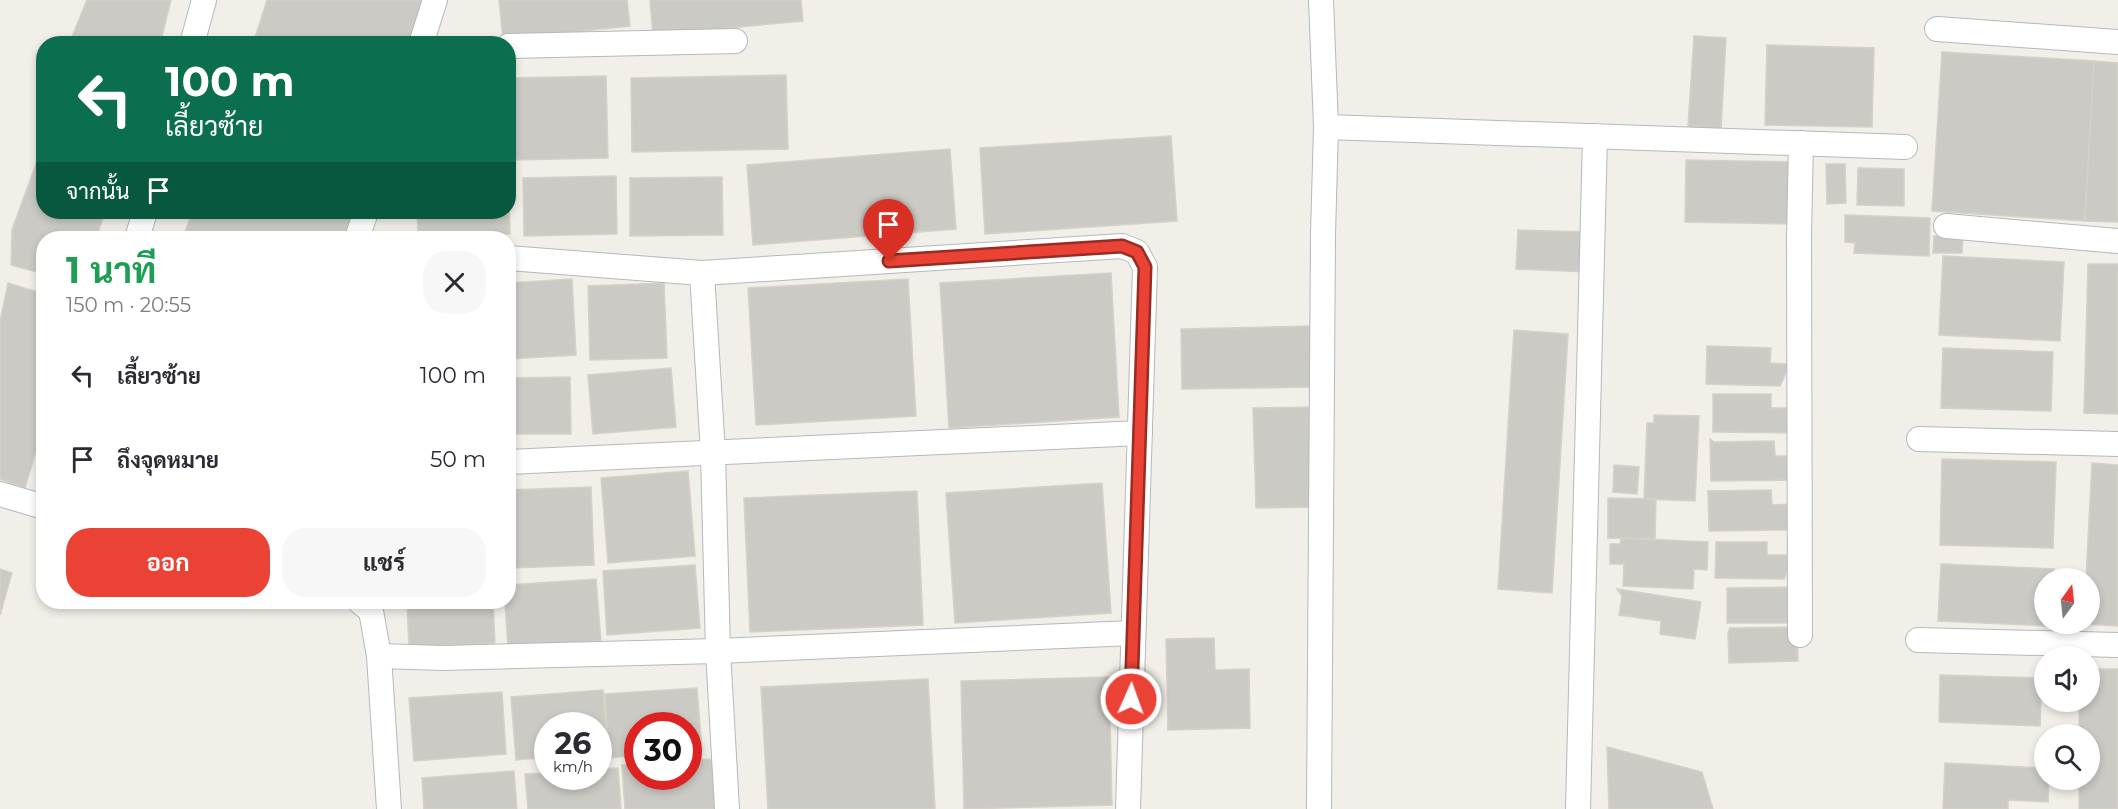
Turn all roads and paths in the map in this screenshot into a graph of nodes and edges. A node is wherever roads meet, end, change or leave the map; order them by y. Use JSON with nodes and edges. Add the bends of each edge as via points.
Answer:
{"nodes":[{"id":1,"x":204,"y":0,"type":"edge"},
{"id":2,"x":435,"y":0,"type":"edge"},
{"id":3,"x":1321,"y":0,"type":"edge"},
{"id":4,"x":1937,"y":29,"type":"dead end"},
{"id":5,"x":194,"y":36,"type":"edge"},
{"id":6,"x":424,"y":36,"type":"edge"},
{"id":7,"x":735,"y":41,"type":"dead end"},
{"id":8,"x":2118,"y":42,"type":"edge"},
{"id":9,"x":516,"y":46,"type":"edge"},
{"id":10,"x":1326,"y":127,"type":"junction"},
{"id":11,"x":1595,"y":136,"type":"junction"},
{"id":12,"x":1801,"y":143,"type":"junction"},
{"id":13,"x":1905,"y":147,"type":"dead end"},
{"id":14,"x":1946,"y":226,"type":"dead end"},
{"id":15,"x":2118,"y":241,"type":"edge"},
{"id":16,"x":516,"y":259,"type":"edge"},
{"id":17,"x":702,"y":273,"type":"junction"},
{"id":18,"x":1140,"y":433,"type":"junction"},
{"id":19,"x":1919,"y":439,"type":"dead end"},
{"id":20,"x":2118,"y":444,"type":"edge"},
{"id":21,"x":712,"y":453,"type":"junction"},
{"id":22,"x":516,"y":462,"type":"edge"},
{"id":23,"x":0,"y":494,"type":"edge"},
{"id":24,"x":36,"y":505,"type":"edge"},
{"id":25,"x":369,"y":609,"type":"edge"},
{"id":26,"x":1133,"y":633,"type":"junction"},
{"id":27,"x":1800,"y":635,"type":"dead end"},
{"id":28,"x":1917,"y":640,"type":"dead end"},
{"id":29,"x":2118,"y":645,"type":"edge"},
{"id":30,"x":718,"y":651,"type":"junction"},
{"id":31,"x":379,"y":657,"type":"junction"},
{"id":32,"x":389,"y":809,"type":"edge"},
{"id":33,"x":728,"y":809,"type":"edge"},
{"id":34,"x":1128,"y":809,"type":"edge"},
{"id":35,"x":1319,"y":809,"type":"edge"},
{"id":36,"x":1578,"y":809,"type":"edge"}],
"edges":[{"from":1,"to":5,"type":"street"},
{"from":2,"to":6,"type":"street"},
{"from":3,"to":10,"type":"street"},
{"from":4,"to":8,"type":"street"},
{"from":7,"to":9,"type":"street"},
{"from":10,"to":11,"type":"street"},
{"from":10,"to":35,"type":"street"},
{"from":11,"to":12,"type":"street"},
{"from":11,"to":36,"type":"street"},
{"from":12,"to":13,"type":"street"},
{"from":12,"to":27,"type":"street"},
{"from":14,"to":15,"type":"street"},
{"from":16,"to":17,"type":"street"},
{"from":17,"to":18,"type":"street","via":[[1122,246],[1137,252],[1145,267]]},
{"from":17,"to":21,"type":"street"},
{"from":18,"to":21,"type":"street"},
{"from":18,"to":26,"type":"street"},
{"from":19,"to":20,"type":"street"},
{"from":21,"to":22,"type":"street"},
{"from":21,"to":30,"type":"street"},
{"from":23,"to":24,"type":"street"},
{"from":25,"to":31,"type":"street"},
{"from":26,"to":30,"type":"street"},
{"from":26,"to":34,"type":"street"},
{"from":28,"to":29,"type":"street"},
{"from":30,"to":31,"type":"street"},
{"from":30,"to":33,"type":"street"},
{"from":31,"to":32,"type":"street"}]}
